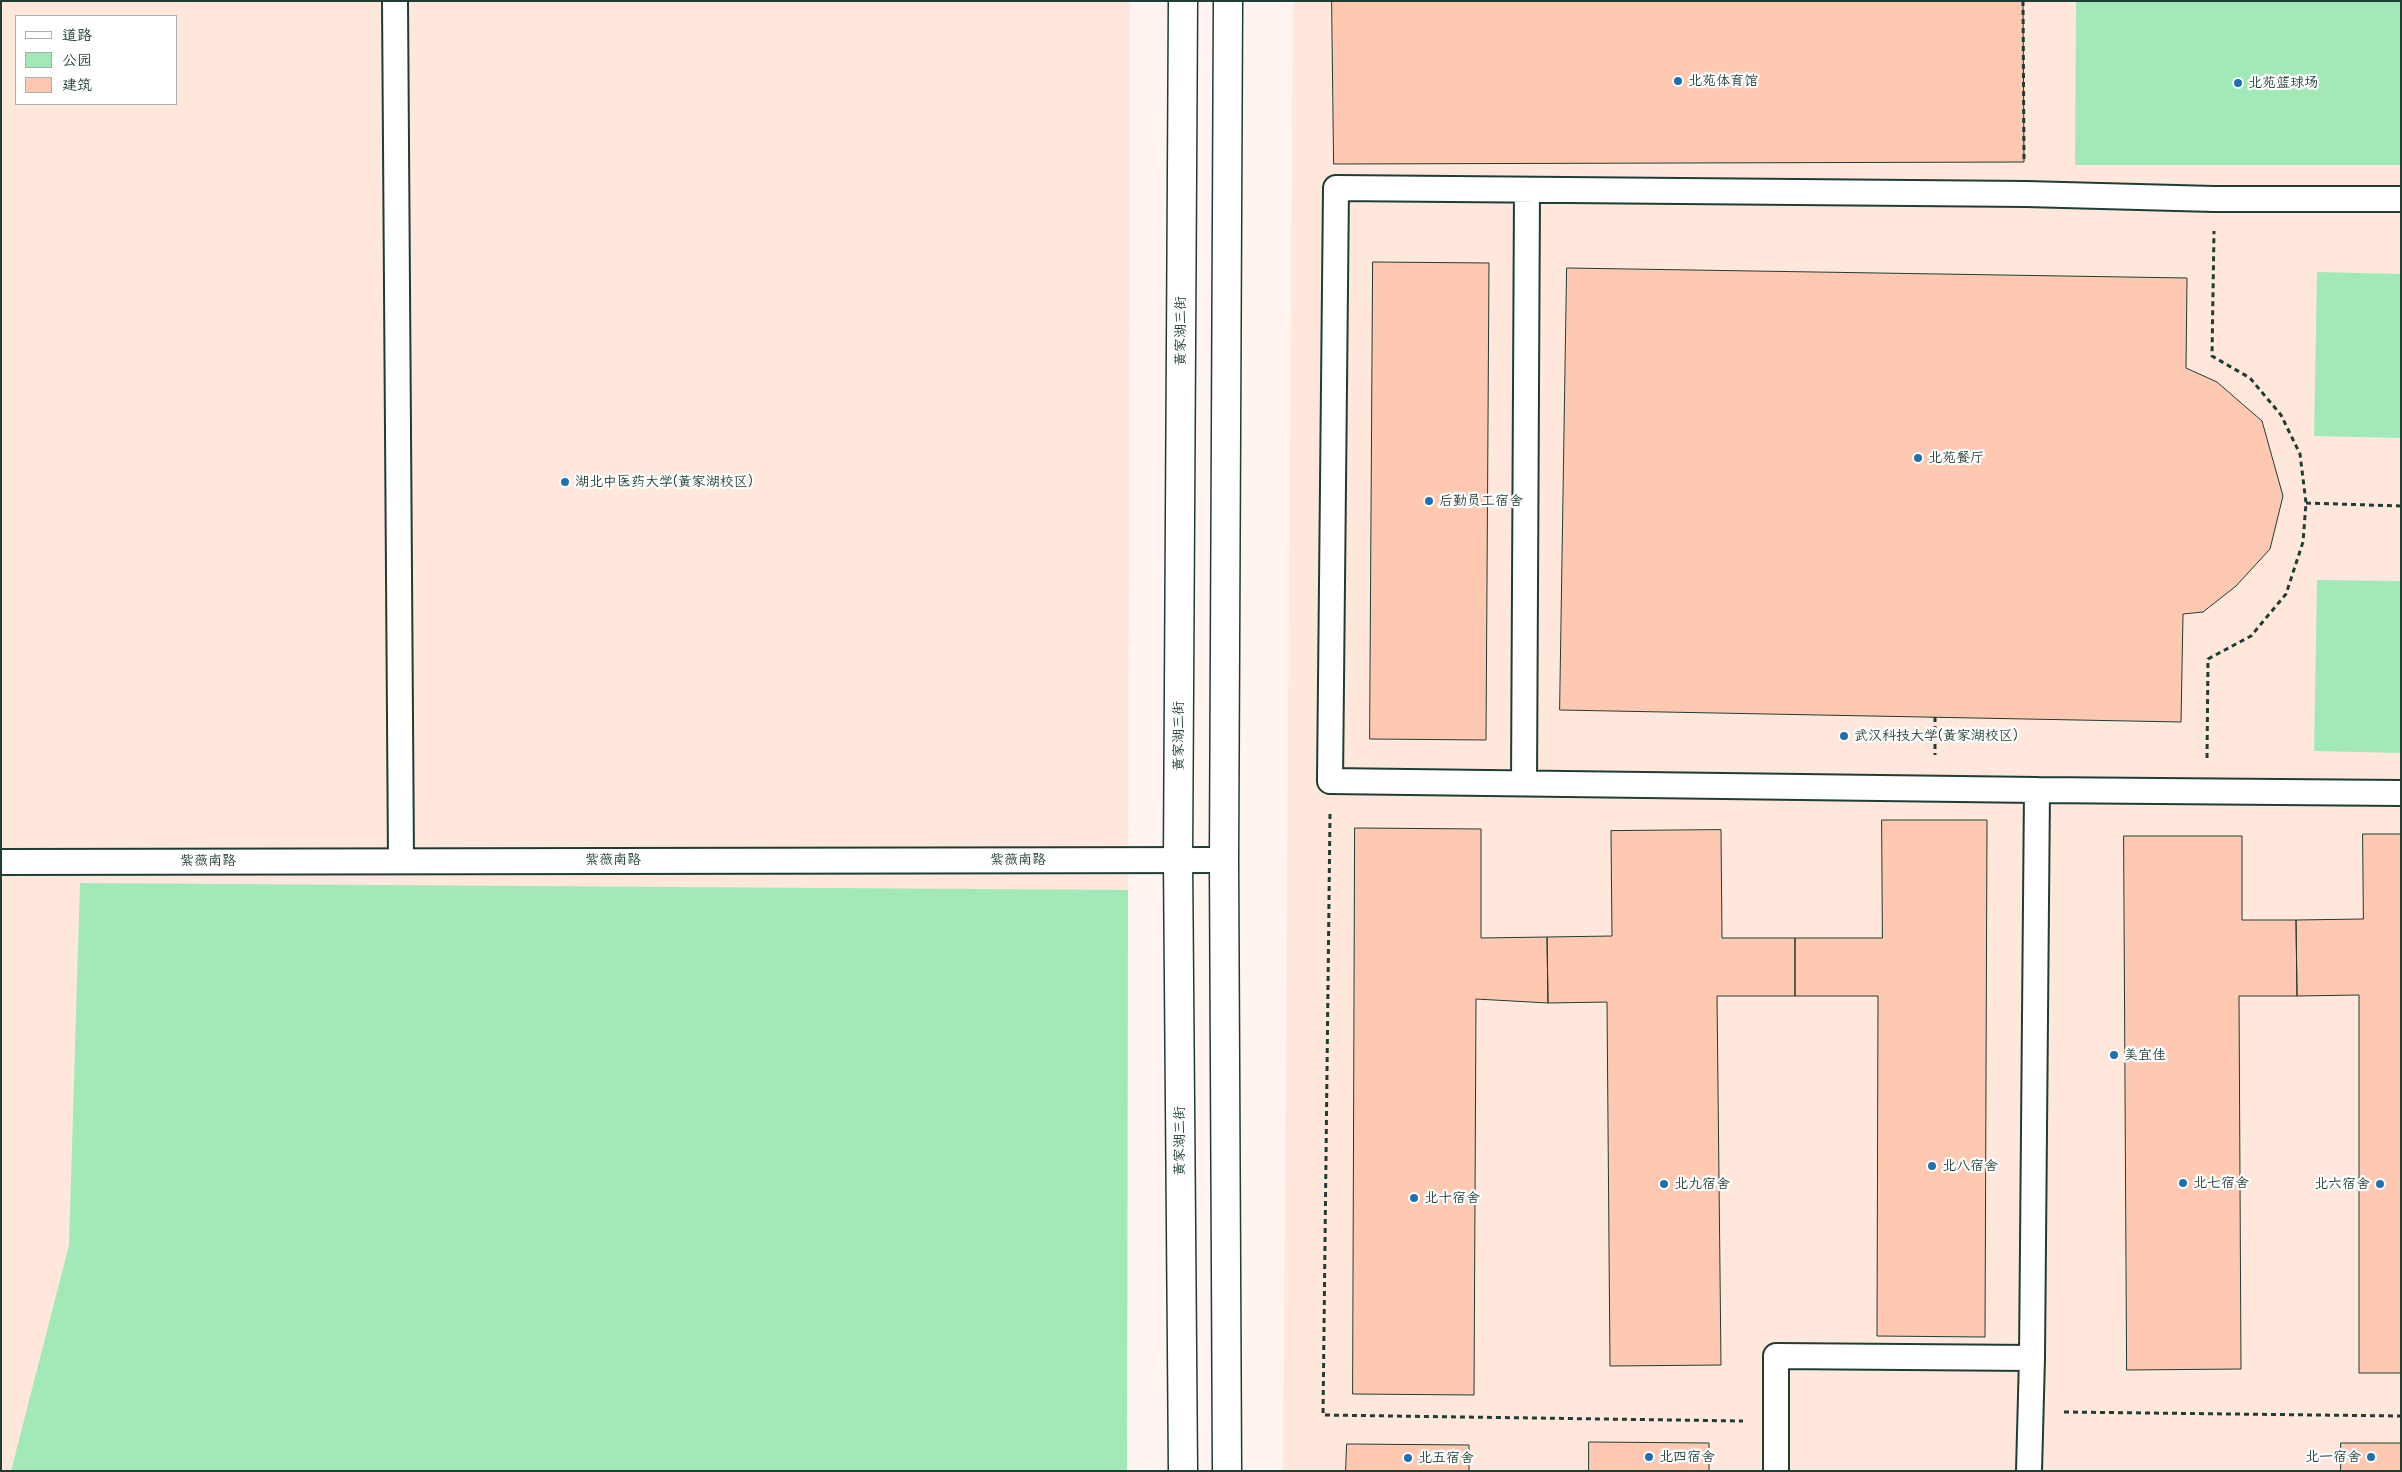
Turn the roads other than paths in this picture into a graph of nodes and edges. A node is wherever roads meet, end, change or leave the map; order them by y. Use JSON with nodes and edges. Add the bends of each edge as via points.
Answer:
{"nodes":[{"id":1,"x":395,"y":1,"type":"edge"},
{"id":2,"x":1183,"y":1,"type":"edge"},
{"id":3,"x":1228,"y":1,"type":"edge"},
{"id":4,"x":1527,"y":190,"type":"junction"},
{"id":5,"x":2401,"y":199,"type":"edge"},
{"id":6,"x":1524,"y":783,"type":"junction"},
{"id":7,"x":2037,"y":790,"type":"junction"},
{"id":8,"x":2401,"y":793,"type":"edge"},
{"id":9,"x":1178,"y":859,"type":"junction"},
{"id":10,"x":401,"y":860,"type":"junction"},
{"id":11,"x":1224,"y":860,"type":"junction"},
{"id":12,"x":1,"y":862,"type":"edge"},
{"id":13,"x":2032,"y":1358,"type":"junction"},
{"id":14,"x":1183,"y":1471,"type":"edge"},
{"id":15,"x":1227,"y":1471,"type":"edge"},
{"id":16,"x":1776,"y":1471,"type":"edge"},
{"id":17,"x":2029,"y":1471,"type":"edge"}],
"edges":[{"from":1,"to":10,"type":"lane"},
{"from":2,"to":9,"type":"street","name":"黄家湖三街"},
{"from":3,"to":11,"type":"street"},
{"from":4,"to":5,"type":"lane"},
{"from":4,"to":6,"type":"lane"},
{"from":4,"to":6,"type":"lane","via":[[1336,188],[1330,781]]},
{"from":6,"to":7,"type":"lane"},
{"from":7,"to":8,"type":"lane"},
{"from":7,"to":13,"type":"lane"},
{"from":9,"to":10,"type":"lane","name":"紫薇南路"},
{"from":9,"to":11,"type":"lane","name":"紫薇南路"},
{"from":9,"to":14,"type":"street","name":"黄家湖三街"},
{"from":10,"to":12,"type":"lane","name":"紫薇南路"},
{"from":11,"to":15,"type":"street"},
{"from":13,"to":16,"type":"lane","via":[[1776,1356]]},
{"from":13,"to":17,"type":"lane"}]}
